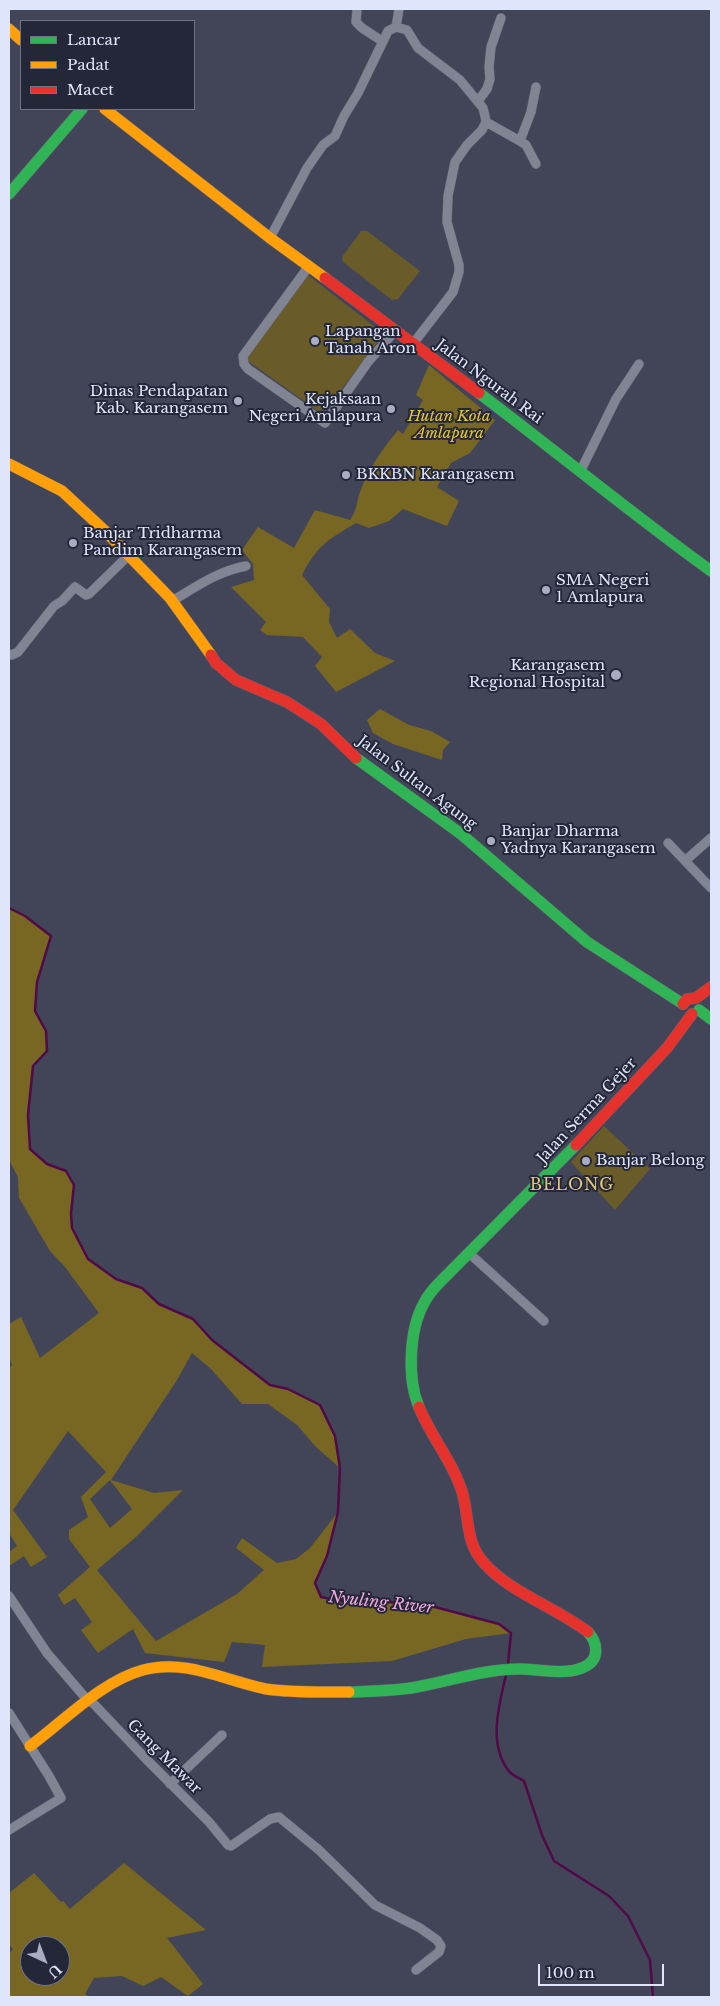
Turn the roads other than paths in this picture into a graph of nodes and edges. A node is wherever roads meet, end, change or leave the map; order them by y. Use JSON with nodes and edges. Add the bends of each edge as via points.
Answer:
{"nodes":[{"id":1,"x":357,"y":9,"type":"edge"},
{"id":2,"x":400,"y":9,"type":"edge"},
{"id":3,"x":501,"y":18,"type":"dead end"},
{"id":4,"x":396,"y":26,"type":"junction"},
{"id":5,"x":9,"y":29,"type":"edge"},
{"id":6,"x":20,"y":39,"type":"edge"},
{"id":7,"x":382,"y":41,"type":"junction"},
{"id":8,"x":536,"y":87,"type":"dead end"},
{"id":9,"x":478,"y":102,"type":"junction"},
{"id":10,"x":81,"y":110,"type":"edge"},
{"id":11,"x":106,"y":110,"type":"edge"},
{"id":12,"x":486,"y":122,"type":"junction"},
{"id":13,"x":520,"y":140,"type":"junction"},
{"id":14,"x":536,"y":164,"type":"dead end"},
{"id":15,"x":9,"y":194,"type":"edge"},
{"id":16,"x":270,"y":238,"type":"junction"},
{"id":17,"x":309,"y":266,"type":"junction"},
{"id":18,"x":394,"y":331,"type":"junction"},
{"id":19,"x":412,"y":344,"type":"junction"},
{"id":20,"x":639,"y":364,"type":"dead end"},
{"id":21,"x":9,"y":464,"type":"edge"},
{"id":22,"x":581,"y":470,"type":"junction"},
{"id":23,"x":129,"y":556,"type":"junction"},
{"id":24,"x":246,"y":566,"type":"dead end"},
{"id":25,"x":711,"y":571,"type":"edge"},
{"id":26,"x":172,"y":602,"type":"junction"},
{"id":27,"x":9,"y":654,"type":"edge"},
{"id":28,"x":711,"y":838,"type":"edge"},
{"id":29,"x":668,"y":843,"type":"dead end"},
{"id":30,"x":686,"y":860,"type":"junction"},
{"id":31,"x":711,"y":888,"type":"edge"},
{"id":32,"x":711,"y":987,"type":"edge"},
{"id":33,"x":690,"y":1010,"type":"junction"},
{"id":34,"x":711,"y":1019,"type":"edge"},
{"id":35,"x":470,"y":1254,"type":"junction"},
{"id":36,"x":544,"y":1321,"type":"dead end"},
{"id":37,"x":9,"y":1596,"type":"edge"},
{"id":38,"x":90,"y":1702,"type":"junction"},
{"id":39,"x":9,"y":1713,"type":"edge"},
{"id":40,"x":222,"y":1735,"type":"dead end"},
{"id":41,"x":30,"y":1746,"type":"junction"},
{"id":42,"x":170,"y":1784,"type":"junction"},
{"id":43,"x":9,"y":1830,"type":"edge"},
{"id":44,"x":416,"y":1970,"type":"dead end"}],
"edges":[{"from":1,"to":7,"type":"street","via":[[356,22]]},
{"from":2,"to":4,"type":"street"},
{"from":3,"to":9,"type":"street","via":[[491,47],[490,79]]},
{"from":4,"to":7,"type":"street"},
{"from":4,"to":9,"type":"street","via":[[407,30],[418,48],[460,80]]},
{"from":5,"to":6,"type":"street"},
{"from":7,"to":16,"type":"street","via":[[335,136],[323,145],[307,168]]},
{"from":8,"to":13,"type":"street"},
{"from":9,"to":12,"type":"street"},
{"from":10,"to":15,"type":"street"},
{"from":11,"to":16,"type":"street","name":"Jalan Ngurah Rai"},
{"from":12,"to":13,"type":"street"},
{"from":12,"to":19,"type":"street","via":[[455,162],[448,196],[447,222],[459,264],[453,292]]},
{"from":13,"to":14,"type":"street"},
{"from":16,"to":17,"type":"street","name":"Jalan Ngurah Rai"},
{"from":17,"to":18,"type":"street","name":"Jalan Ngurah Rai"},
{"from":17,"to":18,"type":"street","via":[[243,356],[248,369],[325,423]]},
{"from":18,"to":19,"type":"street","name":"Jalan Ngurah Rai"},
{"from":19,"to":22,"type":"street","name":"Jalan Ngurah Rai"},
{"from":20,"to":22,"type":"street","via":[[616,399]]},
{"from":21,"to":23,"type":"street","name":"Jalan Sultan Agung","via":[[62,492]]},
{"from":22,"to":25,"type":"street","name":"Jalan Ngurah Rai","via":[[645,523]]},
{"from":23,"to":26,"type":"street","name":"Jalan Sultan Agung"},
{"from":23,"to":27,"type":"street","via":[[89,594],[75,587],[54,606],[18,652]]},
{"from":24,"to":26,"type":"street","via":[[212,577]]},
{"from":26,"to":33,"type":"street","name":"Jalan Sultan Agung","via":[[224,671],[309,716],[362,763],[461,834],[587,942]]},
{"from":28,"to":30,"type":"street"},
{"from":29,"to":30,"type":"street"},
{"from":30,"to":31,"type":"street"},
{"from":32,"to":33,"type":"street","via":[[696,998],[700,1004]]},
{"from":33,"to":34,"type":"street","name":"Jalan Sultan Agung"},
{"from":33,"to":35,"type":"street","name":"Jalan Serma Gejer","via":[[681,1032]]},
{"from":35,"to":36,"type":"street"},
{"from":35,"to":38,"type":"street","name":"Jalan Serma Gejer","via":[[437,1285],[419,1314],[411,1374],[416,1400],[458,1481],[470,1539],[478,1558],[503,1581],[584,1627],[596,1644],[592,1661],[575,1670],[495,1670],[413,1688],[307,1693],[264,1688],[196,1668],[158,1667],[128,1676]]},
{"from":37,"to":38,"type":"street","name":"Gang Mawar","via":[[47,1653]]},
{"from":38,"to":41,"type":"street","name":"Jalan Serma Gejer"},
{"from":38,"to":42,"type":"street","name":"Gang Mawar"},
{"from":39,"to":41,"type":"street"},
{"from":40,"to":42,"type":"street"},
{"from":41,"to":43,"type":"street","via":[[61,1798]]},
{"from":42,"to":44,"type":"street","name":"Gang Mawar","via":[[231,1846],[270,1819],[279,1817],[319,1850],[375,1905],[437,1940],[441,1946],[439,1952]]}]}
